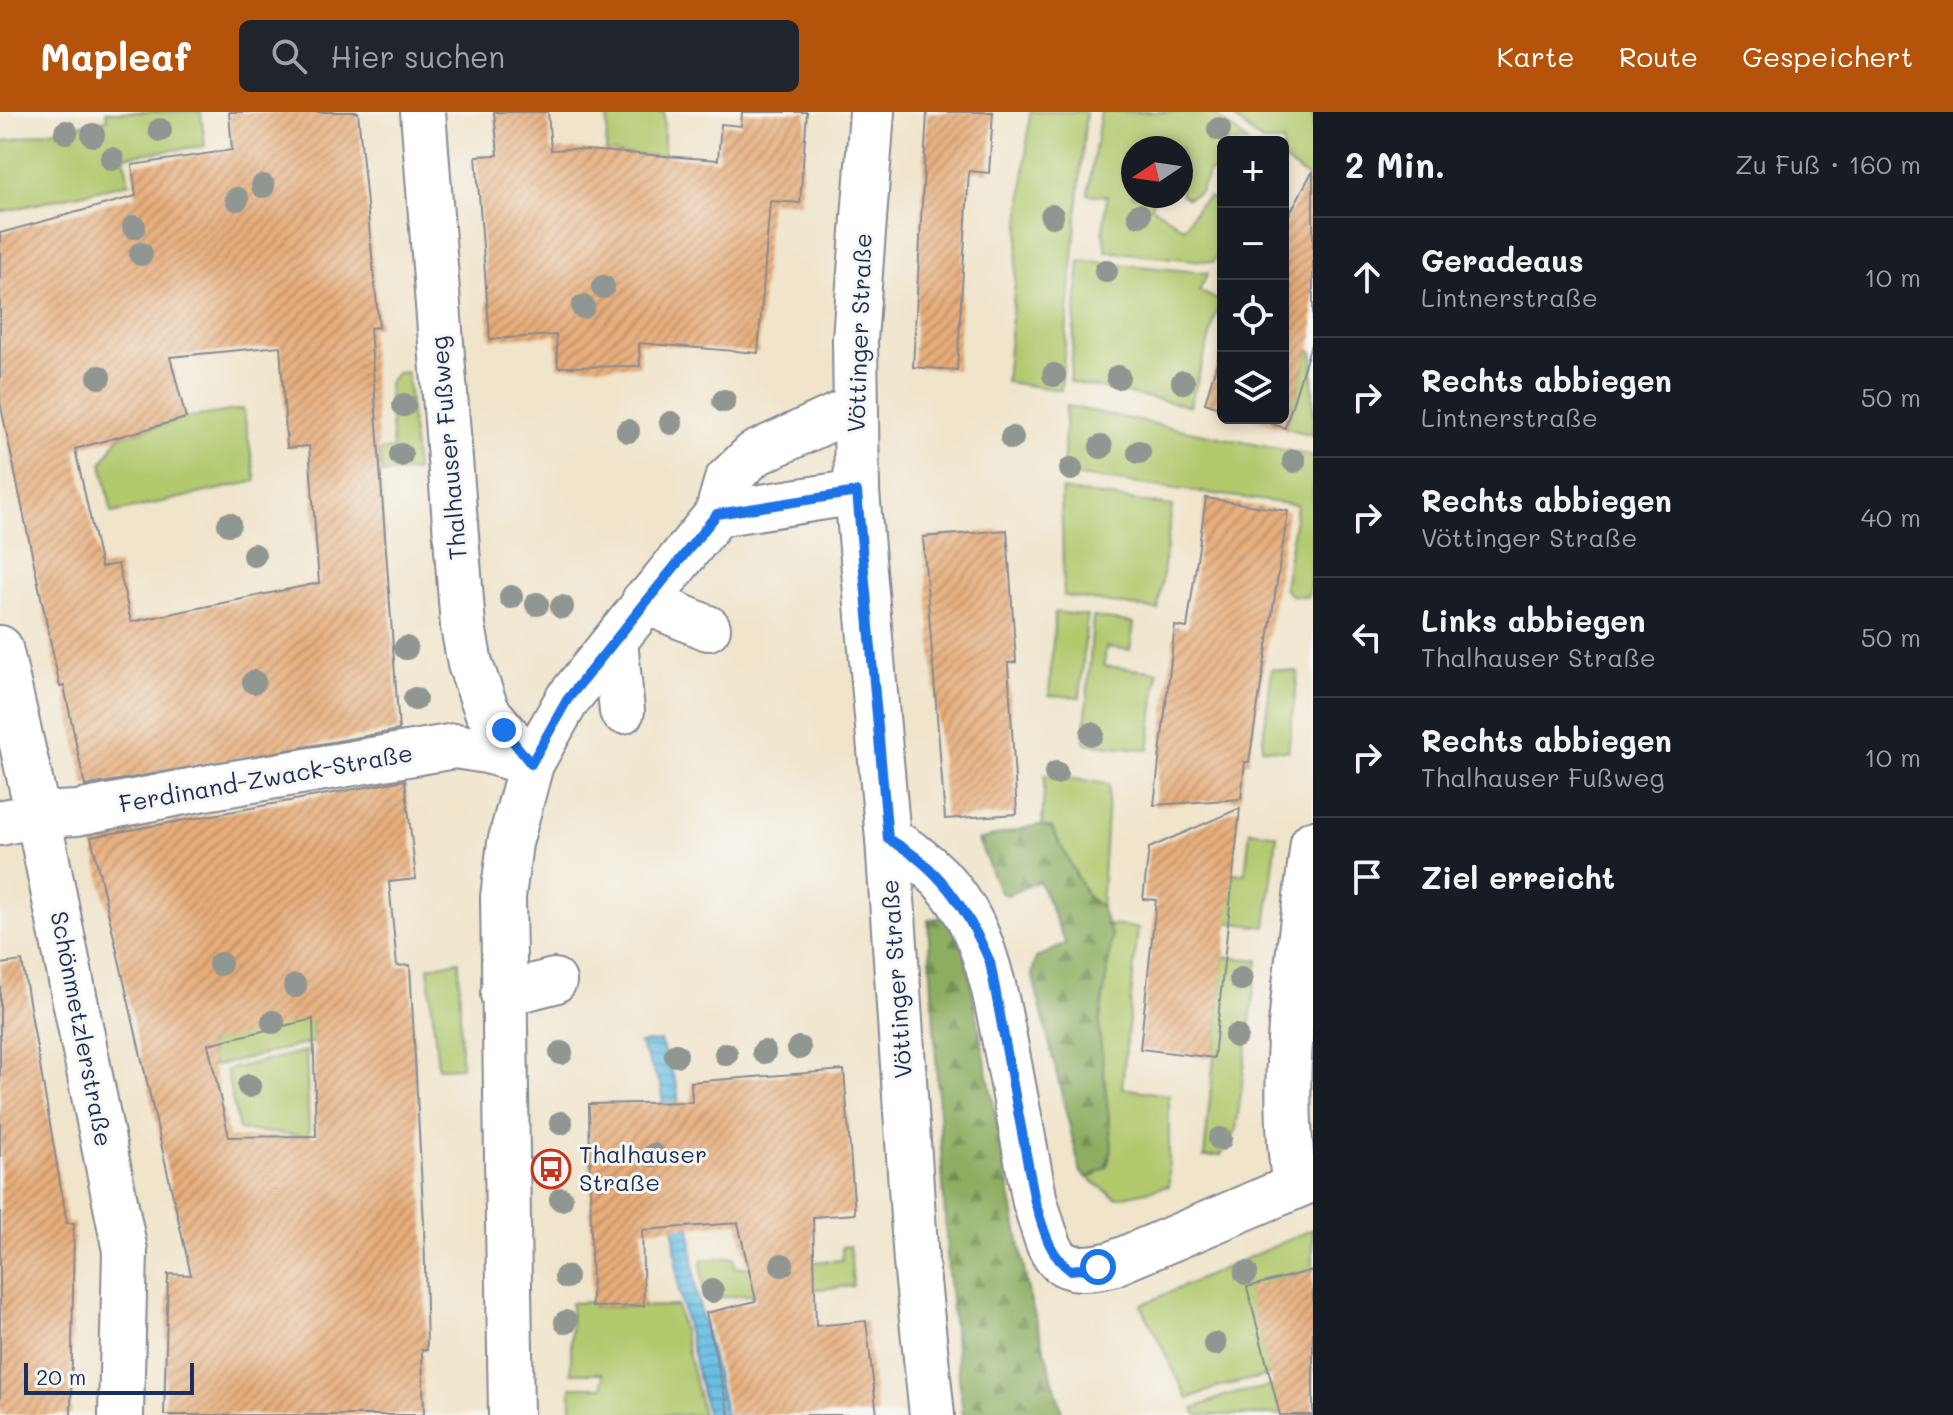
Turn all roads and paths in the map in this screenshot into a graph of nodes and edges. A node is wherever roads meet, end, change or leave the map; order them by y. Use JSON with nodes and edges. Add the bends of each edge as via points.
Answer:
{"nodes":[{"id":1,"x":423,"y":112,"type":"edge"},
{"id":2,"x":872,"y":112,"type":"edge"},
{"id":3,"x":856,"y":407,"type":"junction"},
{"id":4,"x":857,"y":492,"type":"junction"},
{"id":5,"x":717,"y":514,"type":"junction"},
{"id":6,"x":644,"y":601,"type":"junction"},
{"id":7,"x":708,"y":628,"type":"dead end"},
{"id":8,"x":615,"y":641,"type":"junction"},
{"id":9,"x":0,"y":648,"type":"edge"},
{"id":10,"x":622,"y":711,"type":"dead end"},
{"id":11,"x":531,"y":764,"type":"junction"},
{"id":12,"x":19,"y":819,"type":"edge"},
{"id":13,"x":888,"y":839,"type":"junction"},
{"id":14,"x":1313,"y":843,"type":"edge"},
{"id":15,"x":554,"y":981,"type":"dead end"},
{"id":16,"x":503,"y":994,"type":"junction"},
{"id":17,"x":1304,"y":1182,"type":"edge"},
{"id":18,"x":121,"y":1415,"type":"edge"},
{"id":19,"x":511,"y":1415,"type":"edge"},
{"id":20,"x":932,"y":1415,"type":"edge"}],
"edges":[{"from":1,"to":11,"type":"street","name":"Thalhauser Fußweg","via":[[463,626],[487,711]]},
{"from":2,"to":3,"type":"street","name":"Vöttinger Straße","via":[[855,339]]},
{"from":3,"to":4,"type":"street","name":"Vöttinger Straße"},
{"from":3,"to":5,"type":"street","via":[[754,454],[727,480]]},
{"from":4,"to":5,"type":"street"},
{"from":4,"to":13,"type":"street","name":"Vöttinger Straße"},
{"from":5,"to":6,"type":"street"},
{"from":6,"to":7,"type":"street"},
{"from":6,"to":8,"type":"street"},
{"from":8,"to":10,"type":"street"},
{"from":8,"to":11,"type":"street","via":[[567,700]]},
{"from":9,"to":12,"type":"street","name":"Schönmetzlerstraße"},
{"from":11,"to":12,"type":"street","name":"Ferdinand-Zwack-Straße","via":[[455,746]]},
{"from":11,"to":16,"type":"street","via":[[510,843],[503,897]]},
{"from":12,"to":18,"type":"street","name":"Schönmetzlerstraße","via":[[125,1251]]},
{"from":13,"to":17,"type":"street","via":[[933,869],[967,914],[990,962],[1035,1202],[1063,1265],[1079,1271],[1112,1264]]},
{"from":13,"to":20,"type":"street","name":"Vöttinger Straße","via":[[916,1262]]},
{"from":14,"to":17,"type":"street","via":[[1286,1091],[1287,1137]]},
{"from":15,"to":16,"type":"street"},
{"from":16,"to":19,"type":"street"}]}
